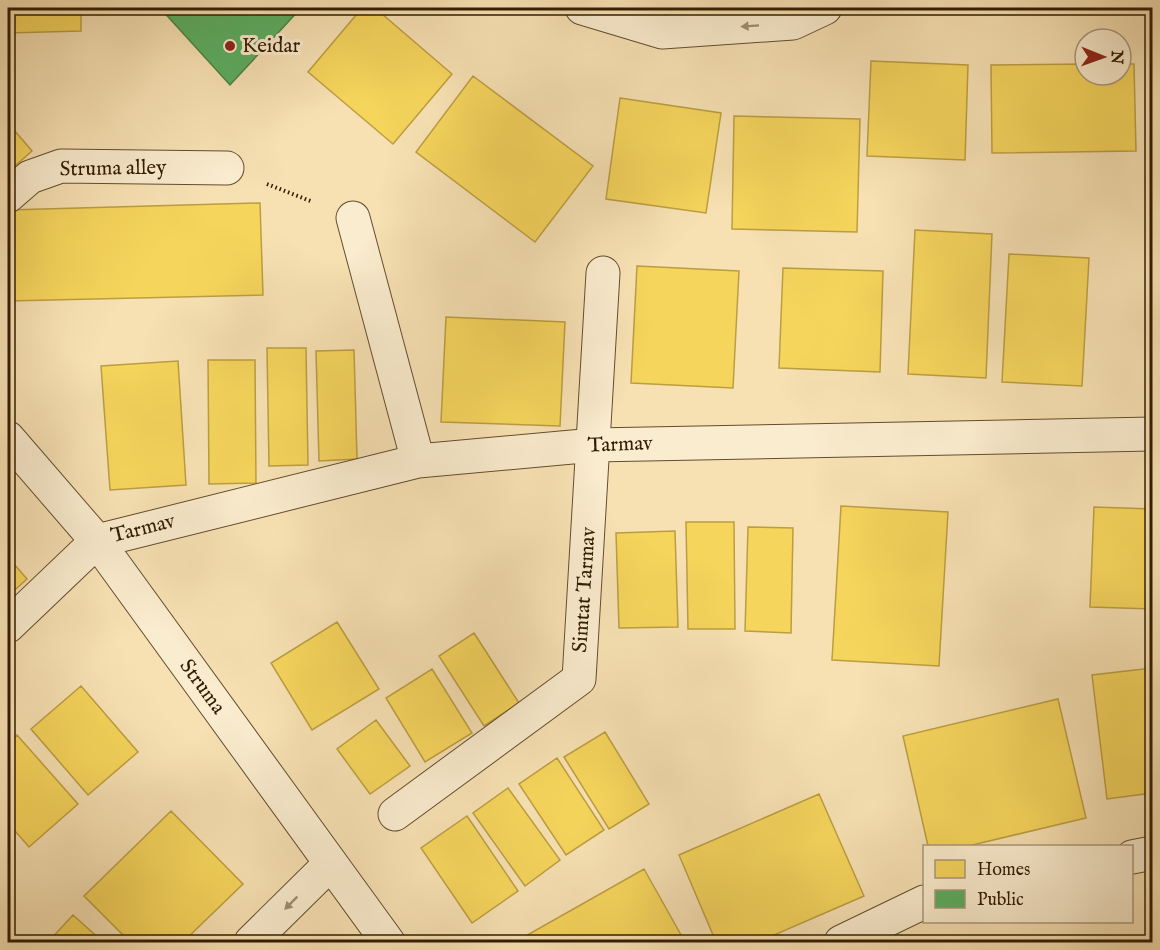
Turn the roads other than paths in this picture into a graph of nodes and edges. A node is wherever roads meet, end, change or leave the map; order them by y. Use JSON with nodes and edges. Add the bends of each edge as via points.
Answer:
{"nodes":[{"id":1,"x":582,"y":8,"type":"edge"},
{"id":2,"x":825,"y":8,"type":"edge"},
{"id":3,"x":227,"y":168,"type":"road end"},
{"id":4,"x":8,"y":196,"type":"edge"},
{"id":5,"x":353,"y":218,"type":"road end"},
{"id":6,"x":603,"y":273,"type":"dead end"},
{"id":7,"x":1152,"y":434,"type":"edge"},
{"id":8,"x":8,"y":438,"type":"edge"},
{"id":9,"x":594,"y":445,"type":"junction"},
{"id":10,"x":418,"y":461,"type":"junction"},
{"id":11,"x":97,"y":541,"type":"junction"},
{"id":12,"x":8,"y":626,"type":"edge"},
{"id":13,"x":395,"y":814,"type":"dead end"},
{"id":14,"x":1152,"y":853,"type":"edge"},
{"id":15,"x":1133,"y":857,"type":"edge"},
{"id":16,"x":330,"y":864,"type":"junction"},
{"id":17,"x":923,"y":902,"type":"edge"},
{"id":18,"x":251,"y":942,"type":"edge"},
{"id":19,"x":388,"y":942,"type":"edge"},
{"id":20,"x":841,"y":942,"type":"edge"}],
"edges":[{"from":2,"to":1,"type":"street","one_way":true,"via":[[793,23],[662,32]]},
{"from":3,"to":4,"type":"street","name":"Struma alley","via":[[61,166],[30,177]]},
{"from":5,"to":10,"type":"street"},
{"from":6,"to":9,"type":"street","name":"Simtat Tarmav"},
{"from":7,"to":9,"type":"street","name":"Tarmav"},
{"from":8,"to":11,"type":"street","name":"Struma"},
{"from":9,"to":10,"type":"street","name":"Tarmav"},
{"from":9,"to":13,"type":"street","name":"Simtat Tarmav","via":[[579,679]]},
{"from":10,"to":11,"type":"street","name":"Tarmav"},
{"from":11,"to":12,"type":"street"},
{"from":11,"to":16,"type":"street","name":"Struma"},
{"from":14,"to":15,"type":"street"},
{"from":16,"to":18,"type":"street","one_way":true},
{"from":16,"to":19,"type":"street","name":"Struma"},
{"from":17,"to":20,"type":"street"}]}
